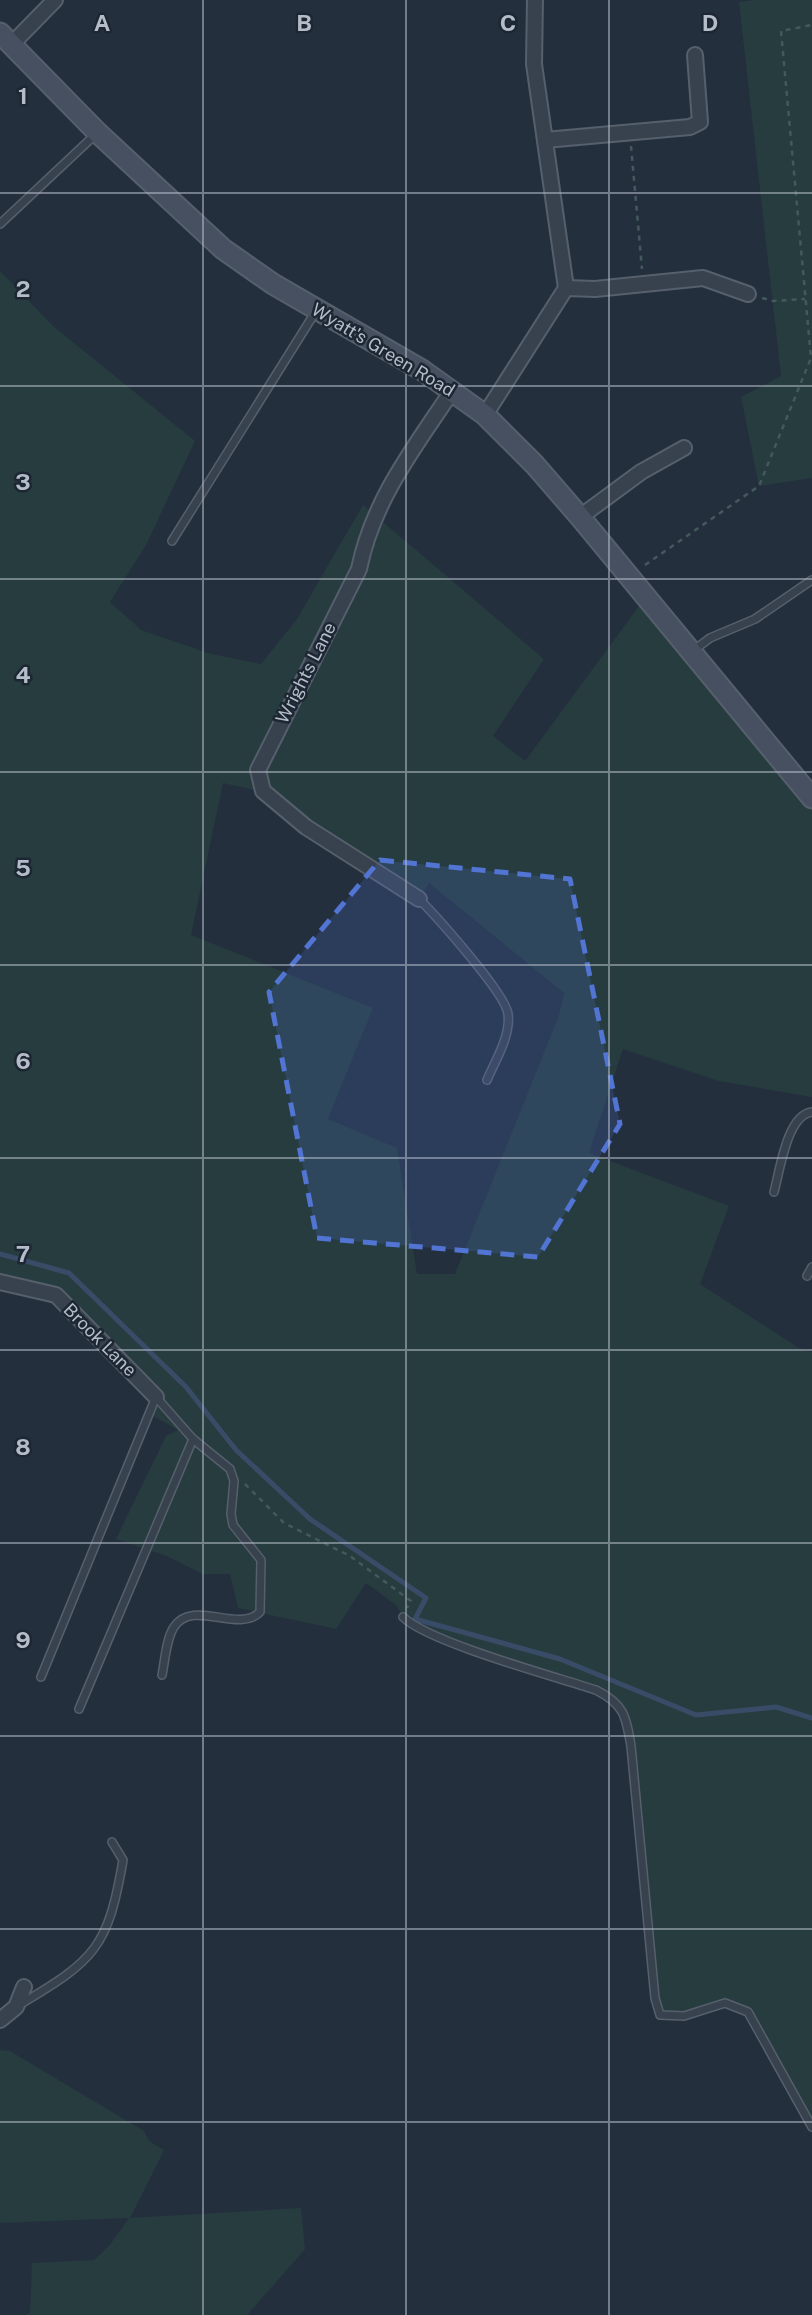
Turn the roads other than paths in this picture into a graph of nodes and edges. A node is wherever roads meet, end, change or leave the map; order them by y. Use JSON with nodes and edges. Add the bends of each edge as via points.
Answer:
{"nodes":[{"id":1,"x":55,"y":0,"type":"edge"},
{"id":2,"x":535,"y":0,"type":"edge"},
{"id":3,"x":5,"y":39,"type":"edge"},
{"id":4,"x":695,"y":55,"type":"dead end"},
{"id":5,"x":98,"y":133,"type":"junction"},
{"id":6,"x":545,"y":140,"type":"junction"},
{"id":7,"x":0,"y":224,"type":"edge"},
{"id":8,"x":566,"y":288,"type":"junction"},
{"id":9,"x":748,"y":294,"type":"road end"},
{"id":10,"x":317,"y":310,"type":"junction"},
{"id":11,"x":452,"y":391,"type":"junction"},
{"id":12,"x":485,"y":415,"type":"junction"},
{"id":13,"x":684,"y":448,"type":"dead end"},
{"id":14,"x":580,"y":517,"type":"junction"},
{"id":15,"x":172,"y":541,"type":"dead end"},
{"id":16,"x":812,"y":580,"type":"edge"},
{"id":17,"x":690,"y":652,"type":"junction"},
{"id":18,"x":812,"y":798,"type":"edge"},
{"id":19,"x":419,"y":899,"type":"joint"},
{"id":20,"x":487,"y":1080,"type":"dead end"},
{"id":21,"x":812,"y":1112,"type":"edge"},
{"id":22,"x":774,"y":1192,"type":"dead end"},
{"id":23,"x":812,"y":1267,"type":"edge"},
{"id":24,"x":807,"y":1276,"type":"dead end"},
{"id":25,"x":0,"y":1282,"type":"edge"},
{"id":26,"x":156,"y":1396,"type":"junction"},
{"id":27,"x":193,"y":1439,"type":"junction"},
{"id":28,"x":403,"y":1617,"type":"road end"},
{"id":29,"x":162,"y":1675,"type":"dead end"},
{"id":30,"x":41,"y":1677,"type":"dead end"},
{"id":31,"x":79,"y":1709,"type":"dead end"},
{"id":32,"x":112,"y":1842,"type":"dead end"},
{"id":33,"x":24,"y":1987,"type":"dead end"},
{"id":34,"x":16,"y":2007,"type":"junction"},
{"id":35,"x":0,"y":2020,"type":"edge"},
{"id":36,"x":812,"y":2127,"type":"edge"}],
"edges":[{"from":1,"to":3,"type":"street"},
{"from":2,"to":6,"type":"street","via":[[534,64]]},
{"from":3,"to":5,"type":"street","name":"Wyatt's Green Road"},
{"from":4,"to":6,"type":"street","via":[[700,122],[690,127]]},
{"from":5,"to":7,"type":"lane"},
{"from":5,"to":10,"type":"street","name":"Wyatt's Green Road","via":[[223,249]]},
{"from":6,"to":8,"type":"street"},
{"from":8,"to":9,"type":"street","via":[[702,278]]},
{"from":8,"to":12,"type":"street"},
{"from":10,"to":11,"type":"street","name":"Wyatt's Green Road"},
{"from":10,"to":15,"type":"lane"},
{"from":11,"to":12,"type":"street","name":"Wyatt's Green Road"},
{"from":11,"to":19,"type":"street","name":"Wrights Lane","via":[[384,492],[359,569],[258,770],[263,791],[306,827]]},
{"from":12,"to":14,"type":"street","name":"Wyatt's Green Road"},
{"from":13,"to":14,"type":"street","via":[[641,472]]},
{"from":14,"to":17,"type":"street","name":"Wyatt's Green Road"},
{"from":16,"to":17,"type":"lane","via":[[755,619]]},
{"from":17,"to":18,"type":"street","name":"Wyatt's Green Road"},
{"from":19,"to":20,"type":"lane","via":[[498,992],[509,1012],[507,1031]]},
{"from":21,"to":22,"type":"lane","via":[[793,1122]]},
{"from":23,"to":24,"type":"lane"},
{"from":25,"to":26,"type":"street","name":"Brook Lane","via":[[56,1295]]},
{"from":26,"to":27,"type":"lane"},
{"from":26,"to":30,"type":"lane"},
{"from":27,"to":29,"type":"lane","via":[[230,1469],[233,1525],[261,1560],[260,1612],[245,1620],[193,1615],[182,1619],[173,1628]]},
{"from":27,"to":31,"type":"lane"},
{"from":28,"to":36,"type":"lane","via":[[453,1643],[615,1700],[627,1720],[631,1746],[654,1998],[660,2015],[684,2016],[725,2003],[748,2011]]},
{"from":32,"to":34,"type":"lane","via":[[123,1860],[108,1928],[76,1970]]},
{"from":33,"to":34,"type":"street"},
{"from":34,"to":35,"type":"street"}]}
